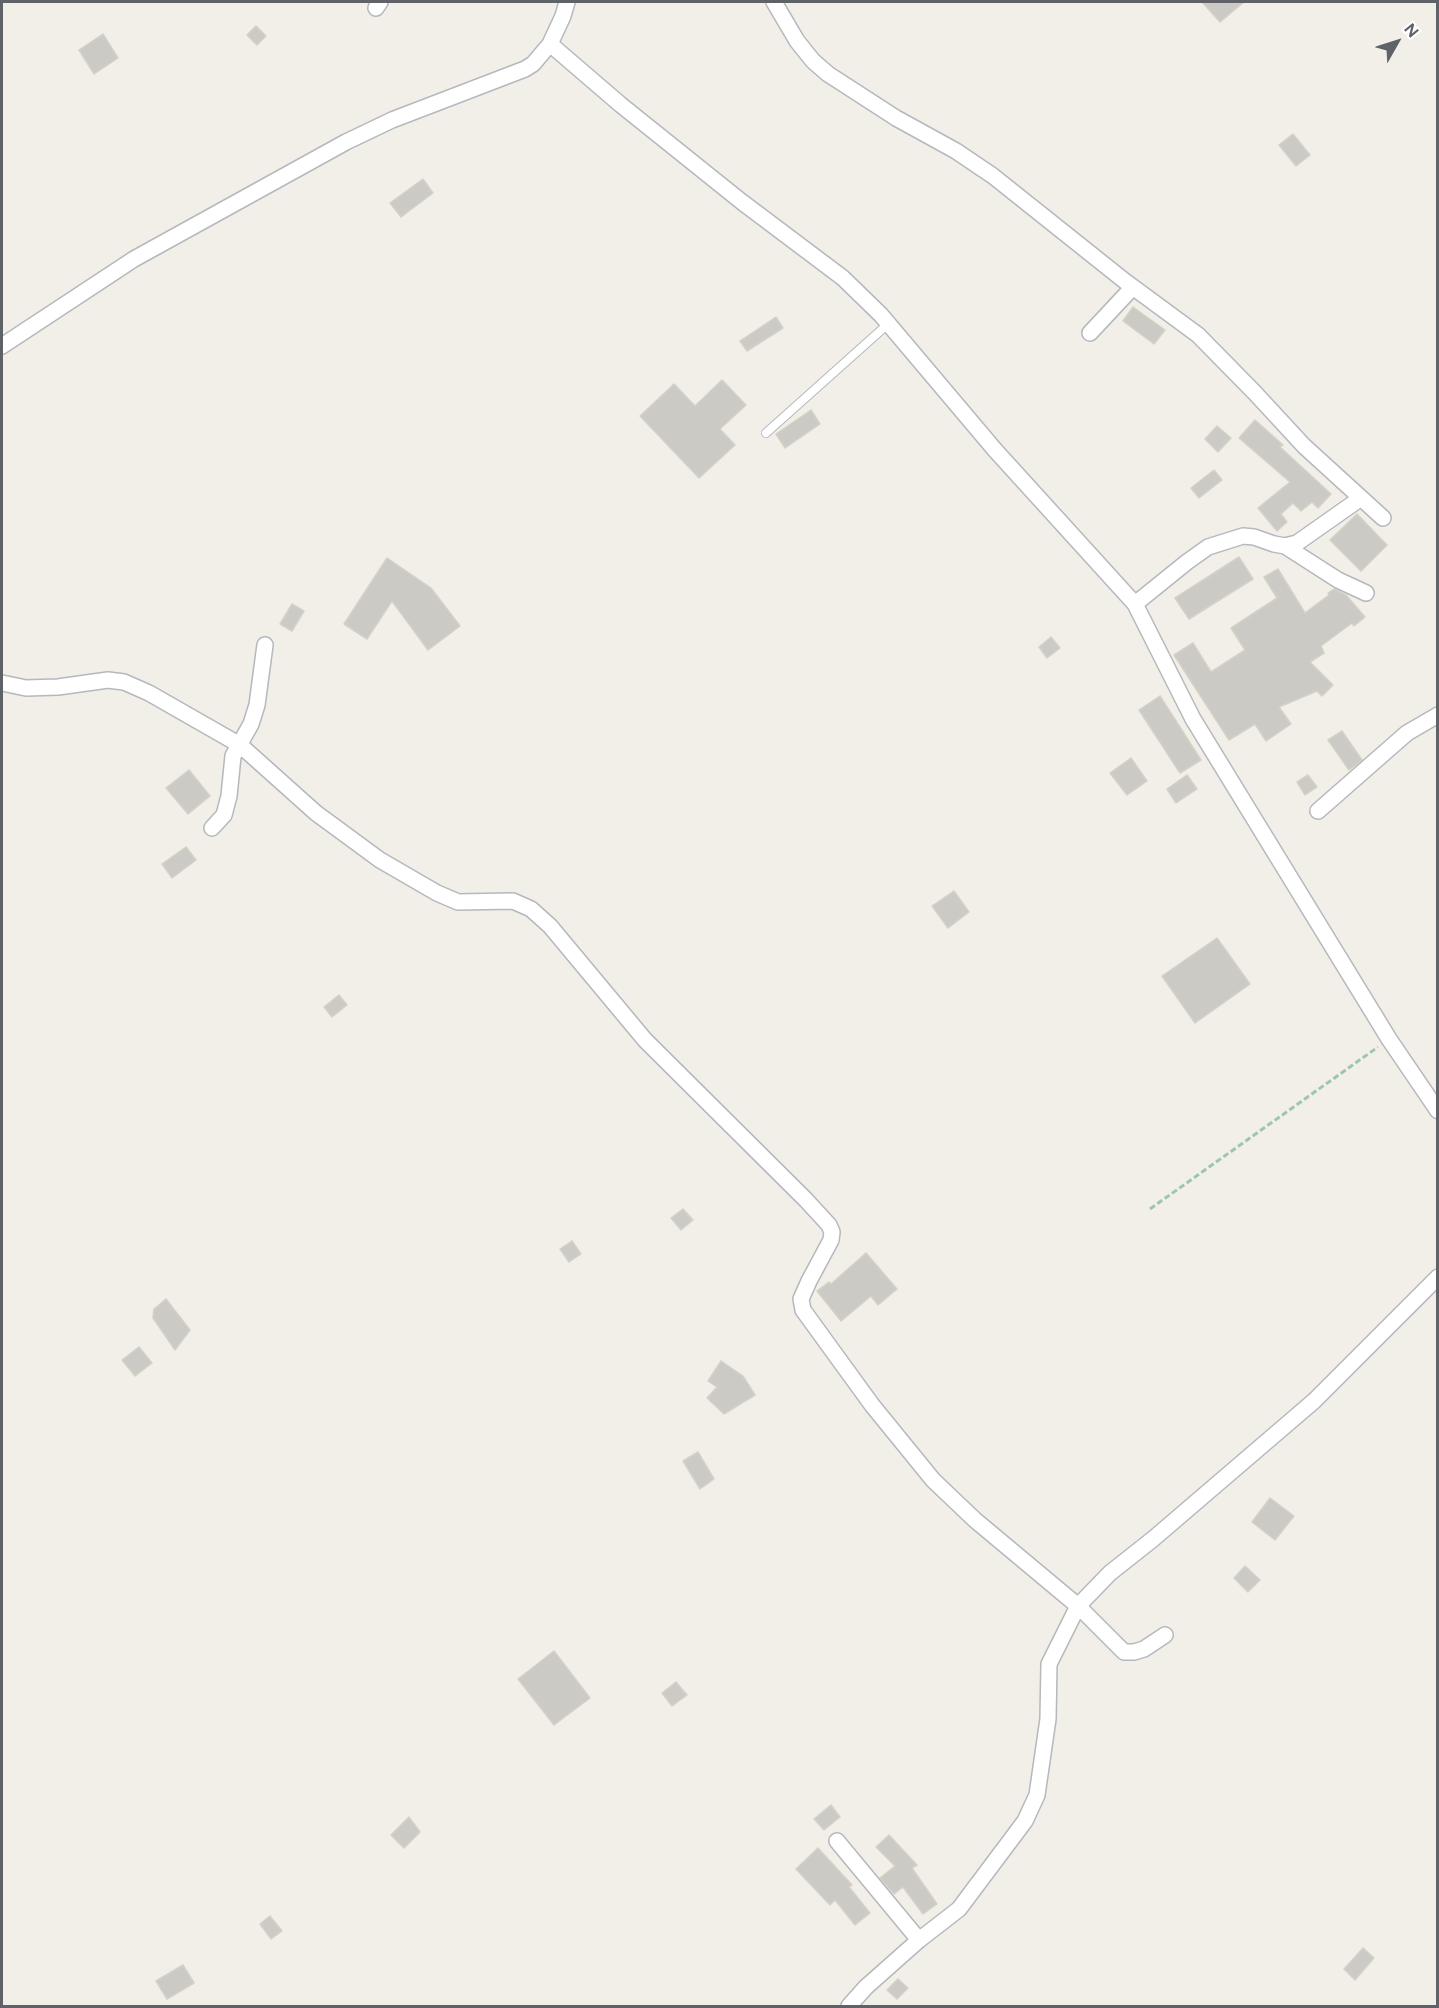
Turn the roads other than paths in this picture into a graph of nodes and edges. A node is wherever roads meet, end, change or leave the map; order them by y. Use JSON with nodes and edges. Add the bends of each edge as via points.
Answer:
{"nodes":[{"id":1,"x":567,"y":2,"type":"edge"},
{"id":2,"x":774,"y":2,"type":"edge"},
{"id":3,"x":550,"y":44,"type":"junction"},
{"id":4,"x":1133,"y":287,"type":"junction"},
{"id":5,"x":888,"y":324,"type":"junction"},
{"id":6,"x":1090,"y":333,"type":"dead end"},
{"id":7,"x":2,"y":346,"type":"edge"},
{"id":8,"x":766,"y":433,"type":"dead end"},
{"id":9,"x":1361,"y":498,"type":"junction"},
{"id":10,"x":1383,"y":518,"type":"dead end"},
{"id":11,"x":1285,"y":546,"type":"junction"},
{"id":12,"x":1366,"y":593,"type":"dead end"},
{"id":13,"x":1136,"y":604,"type":"junction"},
{"id":14,"x":265,"y":645,"type":"dead end"},
{"id":15,"x":2,"y":683,"type":"edge"},
{"id":16,"x":1437,"y":715,"type":"edge"},
{"id":17,"x":240,"y":745,"type":"junction"},
{"id":18,"x":1318,"y":811,"type":"dead end"},
{"id":19,"x":212,"y":828,"type":"dead end"},
{"id":20,"x":1437,"y":1110,"type":"edge"},
{"id":21,"x":1437,"y":1277,"type":"edge"},
{"id":22,"x":1078,"y":1606,"type":"junction"},
{"id":23,"x":1165,"y":1635,"type":"dead end"},
{"id":24,"x":837,"y":1841,"type":"dead end"},
{"id":25,"x":919,"y":1940,"type":"junction"},
{"id":26,"x":849,"y":2007,"type":"edge"}],
"edges":[{"from":1,"to":3,"type":"street"},
{"from":2,"to":4,"type":"street","via":[[797,41],[828,74],[956,151]]},
{"from":3,"to":5,"type":"street","via":[[621,105],[843,278]]},
{"from":3,"to":7,"type":"street","via":[[525,69],[392,120],[226,207],[134,259]]},
{"from":4,"to":6,"type":"street"},
{"from":4,"to":9,"type":"street","via":[[1198,336],[1304,446]]},
{"from":5,"to":8,"type":"lane"},
{"from":5,"to":13,"type":"street","via":[[995,450]]},
{"from":9,"to":10,"type":"street"},
{"from":9,"to":11,"type":"street","via":[[1297,543]]},
{"from":11,"to":12,"type":"street"},
{"from":11,"to":13,"type":"street","via":[[1243,536],[1217,544],[1187,562]]},
{"from":13,"to":20,"type":"street","via":[[1193,719],[1389,1039]]},
{"from":14,"to":17,"type":"street","via":[[257,705]]},
{"from":15,"to":17,"type":"street","via":[[26,688],[124,682]]},
{"from":16,"to":18,"type":"street","via":[[1407,733]]},
{"from":17,"to":19,"type":"street","via":[[233,756],[224,815]]},
{"from":17,"to":22,"type":"street","via":[[316,813],[389,865],[458,902],[513,901],[531,909],[550,926],[645,1040],[829,1225],[831,1240],[808,1281],[801,1305],[872,1405],[933,1480]]},
{"from":21,"to":22,"type":"street","via":[[1314,1401],[1110,1574]]},
{"from":22,"to":23,"type":"street","via":[[1124,1652],[1144,1650]]},
{"from":22,"to":25,"type":"street","via":[[1049,1664],[1048,1719],[1037,1796],[1025,1821],[959,1910]]},
{"from":24,"to":25,"type":"street"},
{"from":25,"to":26,"type":"street"}]}
